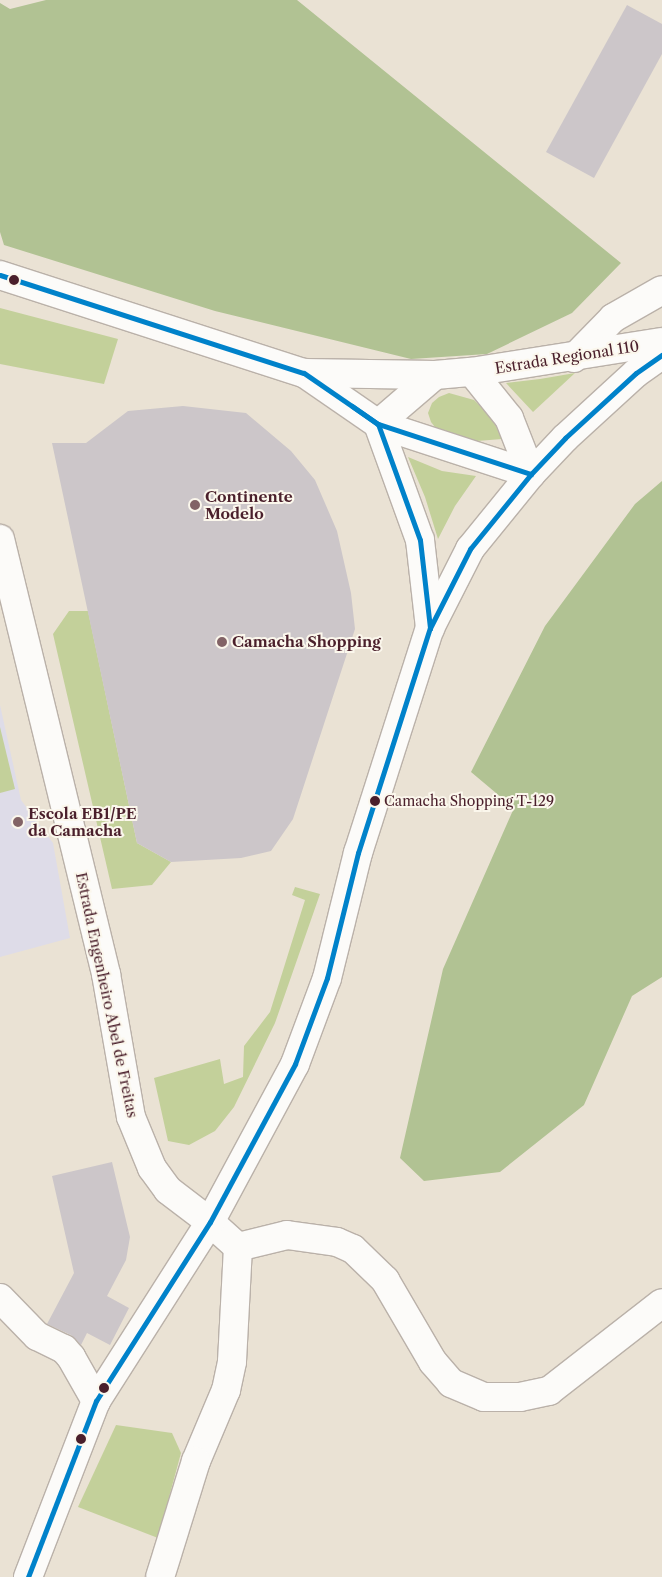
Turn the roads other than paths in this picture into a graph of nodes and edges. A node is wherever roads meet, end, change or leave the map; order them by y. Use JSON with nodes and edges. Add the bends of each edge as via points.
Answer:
{"nodes":[{"id":1,"x":0,"y":275,"type":"edge"},
{"id":2,"x":662,"y":290,"type":"edge"},
{"id":3,"x":662,"y":342,"type":"edge"},
{"id":4,"x":662,"y":355,"type":"edge"},
{"id":5,"x":574,"y":358,"type":"junction"},
{"id":6,"x":472,"y":372,"type":"junction"},
{"id":7,"x":304,"y":373,"type":"junction"},
{"id":8,"x":436,"y":375,"type":"junction"},
{"id":9,"x":378,"y":424,"type":"junction"},
{"id":10,"x":531,"y":474,"type":"junction"},
{"id":11,"x":0,"y":539,"type":"edge"},
{"id":12,"x":430,"y":628,"type":"junction"},
{"id":13,"x":210,"y":1222,"type":"junction"},
{"id":14,"x":238,"y":1247,"type":"junction"},
{"id":15,"x":0,"y":1298,"type":"edge"},
{"id":16,"x":662,"y":1302,"type":"edge"},
{"id":17,"x":96,"y":1401,"type":"junction"},
{"id":18,"x":28,"y":1577,"type":"edge"},
{"id":19,"x":160,"y":1577,"type":"edge"}],
"edges":[{"from":1,"to":7,"type":"main road","name":"Estrada Regional 110"},
{"from":2,"to":5,"type":"main road","via":[[613,318]]},
{"from":3,"to":5,"type":"main road","name":"Estrada Regional 110"},
{"from":4,"to":10,"type":"main road","via":[[636,373],[596,409]]},
{"from":5,"to":6,"type":"main road","name":"Estrada Regional 110"},
{"from":6,"to":8,"type":"main road","name":"Estrada Regional 110"},
{"from":6,"to":10,"type":"main road","name":"Estrada Regional 110","via":[[509,418]]},
{"from":7,"to":8,"type":"main road","name":"Estrada Regional 110"},
{"from":7,"to":9,"type":"main road","name":"Estrada Regional 110"},
{"from":8,"to":9,"type":"main road"},
{"from":9,"to":10,"type":"main road","name":"Estrada Regional 110"},
{"from":9,"to":12,"type":"main road","via":[[420,540]]},
{"from":10,"to":12,"type":"main road","via":[[470,549]]},
{"from":11,"to":13,"type":"main road","name":"Estrada Engenheiro Abel de Freitas","via":[[106,974],[132,1117],[152,1168],[168,1190]]},
{"from":12,"to":13,"type":"main road","via":[[358,853],[327,978],[295,1064]]},
{"from":13,"to":14,"type":"main road","name":"Estrada Engenheiro Abel de Freitas"},
{"from":13,"to":17,"type":"main road"},
{"from":14,"to":16,"type":"main road","via":[[287,1235],[337,1242],[353,1249],[385,1280],[433,1362],[451,1383],[484,1397],[520,1397],[550,1391]]},
{"from":14,"to":19,"type":"main road","via":[[232,1362],[226,1390],[196,1460]]},
{"from":15,"to":17,"type":"main road","via":[[37,1336],[71,1357]]},
{"from":17,"to":18,"type":"main road"}]}
